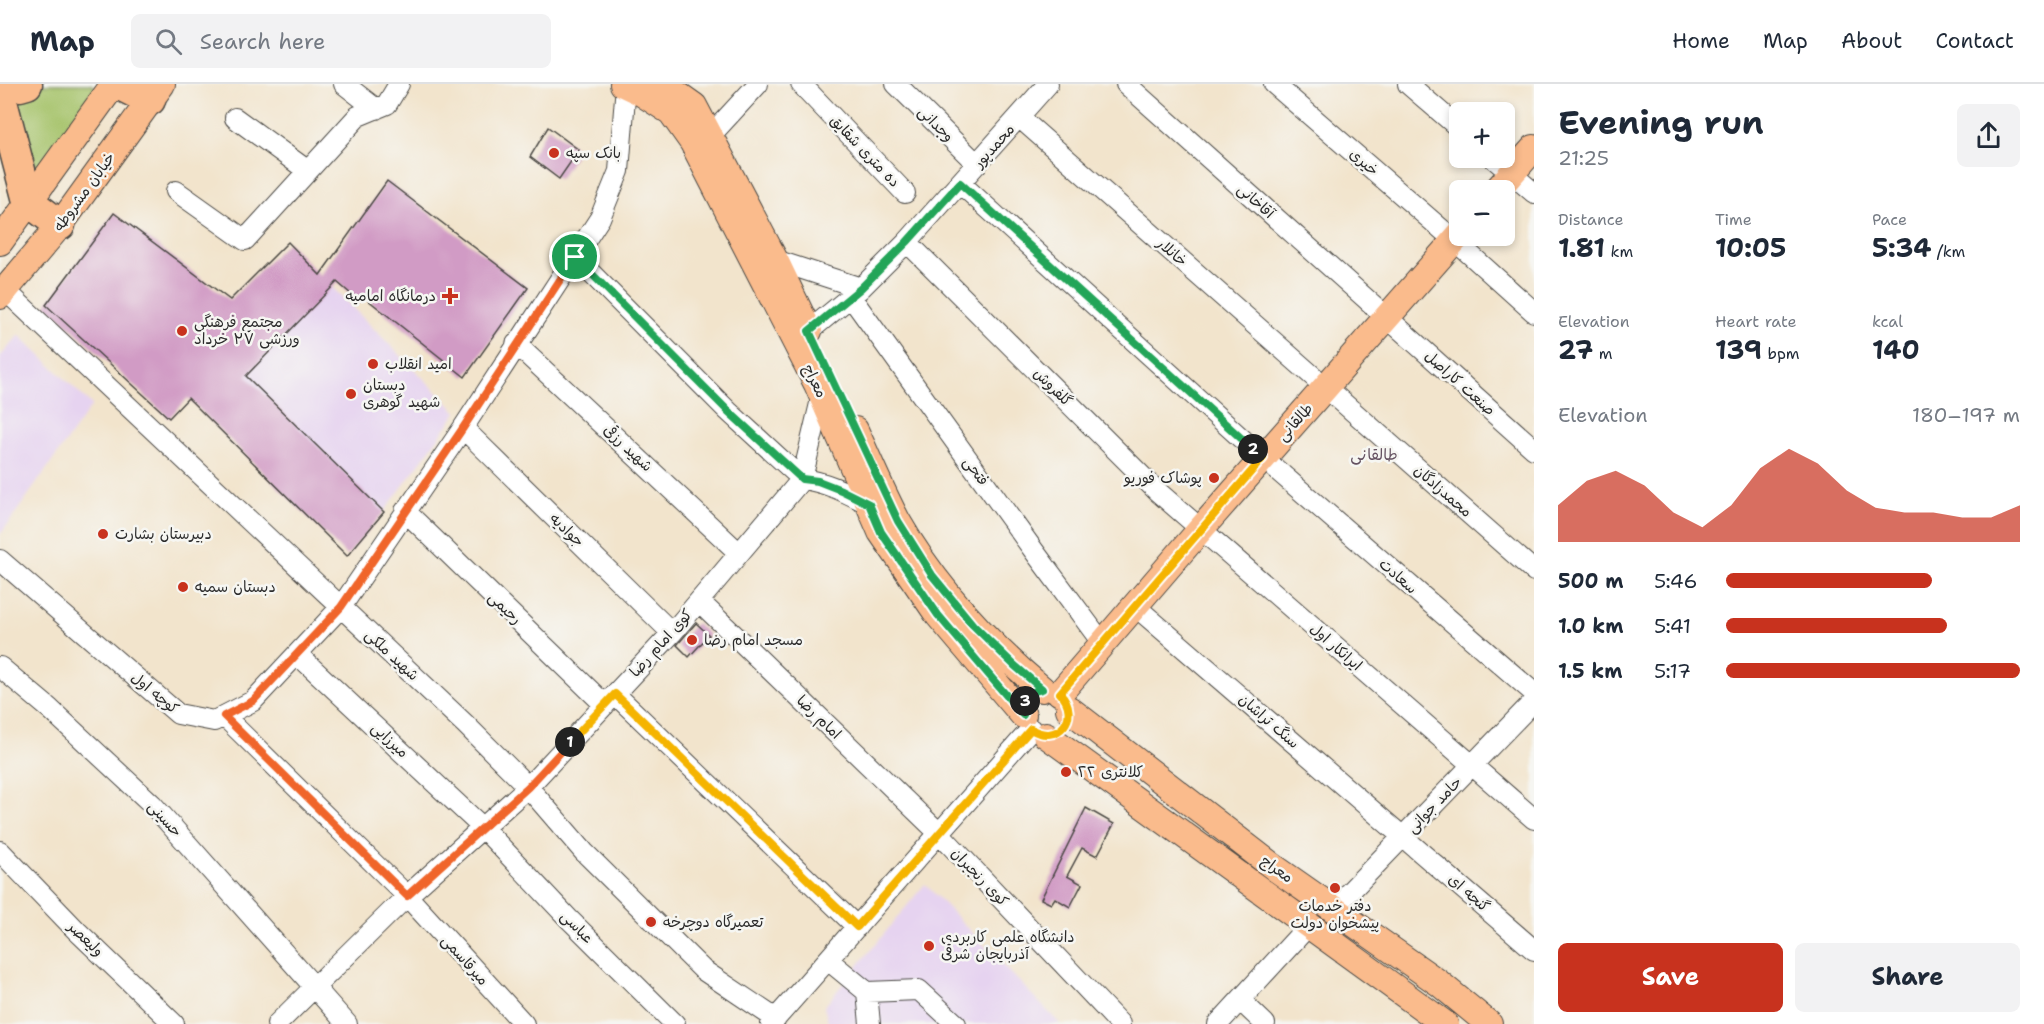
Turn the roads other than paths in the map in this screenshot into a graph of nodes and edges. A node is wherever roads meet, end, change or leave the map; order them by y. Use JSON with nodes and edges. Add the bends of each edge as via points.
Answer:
{"nodes":[{"id":1,"x":17,"y":84,"type":"edge"},
{"id":2,"x":27,"y":84,"type":"edge"},
{"id":3,"x":116,"y":84,"type":"edge"},
{"id":4,"x":344,"y":84,"type":"edge"},
{"id":5,"x":399,"y":84,"type":"edge"},
{"id":6,"x":663,"y":84,"type":"edge"},
{"id":7,"x":758,"y":84,"type":"edge"},
{"id":8,"x":801,"y":84,"type":"edge"},
{"id":9,"x":896,"y":84,"type":"edge"},
{"id":10,"x":1048,"y":84,"type":"edge"},
{"id":11,"x":1126,"y":84,"type":"edge"},
{"id":12,"x":1274,"y":84,"type":"edge"},
{"id":13,"x":1407,"y":84,"type":"edge"},
{"id":14,"x":624,"y":85,"type":"edge"},
{"id":15,"x":156,"y":92,"type":"edge"},
{"id":16,"x":0,"y":94,"type":"edge"},
{"id":17,"x":694,"y":95,"type":"edge"},
{"id":18,"x":376,"y":109,"type":"junction"},
{"id":19,"x":1019,"y":117,"type":"junction"},
{"id":20,"x":236,"y":118,"type":"dead end"},
{"id":21,"x":1449,"y":120,"type":"edge"},
{"id":22,"x":711,"y":135,"type":"junction"},
{"id":23,"x":1534,"y":148,"type":"edge"},
{"id":24,"x":977,"y":164,"type":"junction"},
{"id":25,"x":309,"y":171,"type":"junction"},
{"id":26,"x":1501,"y":174,"type":"edge"},
{"id":27,"x":960,"y":183,"type":"junction"},
{"id":28,"x":176,"y":191,"type":"dead end"},
{"id":29,"x":905,"y":193,"type":"dead end"},
{"id":30,"x":1534,"y":193,"type":"edge"},
{"id":31,"x":28,"y":201,"type":"junction"},
{"id":32,"x":60,"y":225,"type":"junction"},
{"id":33,"x":1449,"y":230,"type":"edge"},
{"id":34,"x":0,"y":242,"type":"edge"},
{"id":35,"x":907,"y":242,"type":"junction"},
{"id":36,"x":1449,"y":246,"type":"edge"},
{"id":37,"x":1466,"y":246,"type":"edge"},
{"id":38,"x":575,"y":257,"type":"junction"},
{"id":39,"x":775,"y":260,"type":"junction"},
{"id":40,"x":856,"y":292,"type":"junction"},
{"id":41,"x":3,"y":293,"type":"edge"},
{"id":42,"x":1534,"y":312,"type":"edge"},
{"id":43,"x":1386,"y":318,"type":"junction"},
{"id":44,"x":809,"y":331,"type":"junction"},
{"id":45,"x":516,"y":344,"type":"junction"},
{"id":46,"x":1325,"y":388,"type":"junction"},
{"id":47,"x":822,"y":395,"type":"junction"},
{"id":48,"x":463,"y":428,"type":"junction"},
{"id":49,"x":1534,"y":449,"type":"edge"},
{"id":50,"x":1263,"y":458,"type":"junction"},
{"id":51,"x":802,"y":479,"type":"junction"},
{"id":52,"x":869,"y":504,"type":"junction"},
{"id":53,"x":405,"y":511,"type":"junction"},
{"id":54,"x":1200,"y":530,"type":"junction"},
{"id":55,"x":739,"y":553,"type":"junction"},
{"id":56,"x":0,"y":560,"type":"edge"},
{"id":57,"x":1534,"y":570,"type":"edge"},
{"id":58,"x":699,"y":601,"type":"junction"},
{"id":59,"x":1135,"y":606,"type":"junction"},
{"id":60,"x":341,"y":607,"type":"junction"},
{"id":61,"x":672,"y":633,"type":"junction"},
{"id":62,"x":1103,"y":644,"type":"junction"},
{"id":63,"x":297,"y":654,"type":"junction"},
{"id":64,"x":0,"y":667,"type":"edge"},
{"id":65,"x":1534,"y":693,"type":"edge"},
{"id":66,"x":1057,"y":697,"type":"junction"},
{"id":67,"x":610,"y":700,"type":"junction"},
{"id":68,"x":1534,"y":701,"type":"edge"},
{"id":69,"x":224,"y":716,"type":"junction"},
{"id":70,"x":1033,"y":726,"type":"junction"},
{"id":71,"x":1472,"y":765,"type":"junction"},
{"id":72,"x":528,"y":787,"type":"junction"},
{"id":73,"x":1534,"y":819,"type":"edge"},
{"id":74,"x":482,"y":827,"type":"junction"},
{"id":75,"x":940,"y":834,"type":"junction"},
{"id":76,"x":1403,"y":836,"type":"junction"},
{"id":77,"x":0,"y":851,"type":"edge"},
{"id":78,"x":407,"y":896,"type":"junction"},
{"id":79,"x":1334,"y":909,"type":"junction"},
{"id":80,"x":1308,"y":926,"type":"junction"},
{"id":81,"x":857,"y":927,"type":"junction"},
{"id":82,"x":1534,"y":950,"type":"edge"},
{"id":83,"x":828,"y":960,"type":"junction"},
{"id":84,"x":314,"y":988,"type":"junction"},
{"id":85,"x":867,"y":992,"type":"junction"},
{"id":86,"x":1240,"y":1000,"type":"junction"},
{"id":87,"x":1428,"y":1019,"type":"edge"},
{"id":88,"x":774,"y":1022,"type":"edge"},
{"id":89,"x":174,"y":1024,"type":"edge"},
{"id":90,"x":277,"y":1024,"type":"edge"},
{"id":91,"x":347,"y":1024,"type":"edge"},
{"id":92,"x":524,"y":1024,"type":"edge"},
{"id":93,"x":675,"y":1024,"type":"edge"},
{"id":94,"x":870,"y":1024,"type":"edge"},
{"id":95,"x":956,"y":1024,"type":"edge"},
{"id":96,"x":1120,"y":1024,"type":"edge"},
{"id":97,"x":1218,"y":1024,"type":"edge"},
{"id":98,"x":1265,"y":1024,"type":"edge"},
{"id":99,"x":1490,"y":1024,"type":"edge"}],
"edges":[{"from":1,"to":2,"type":"highway"},
{"from":3,"to":15,"type":"highway"},
{"from":3,"to":31,"type":"main road"},
{"from":4,"to":18,"type":"street"},
{"from":5,"to":18,"type":"street","via":[[387,104]]},
{"from":6,"to":17,"type":"main road","name":"معراج"},
{"from":7,"to":22,"type":"street"},
{"from":8,"to":29,"type":"street","name":"ده متری شقایق"},
{"from":9,"to":24,"type":"street","name":"وجدانی"},
{"from":10,"to":19,"type":"street","name":"محمدپور"},
{"from":11,"to":43,"type":"street","name":"آقاخانی"},
{"from":12,"to":33,"type":"street","name":"خیری"},
{"from":13,"to":21,"type":"street"},
{"from":14,"to":38,"type":"street","name":"کوچه اول","via":[[619,171],[600,218]]},
{"from":14,"to":47,"type":"main road","name":"معراج","via":[[671,112],[693,143]]},
{"from":15,"to":32,"type":"main road","name":"خیابان مشروطه"},
{"from":16,"to":31,"type":"highway"},
{"from":17,"to":22,"type":"main road","name":"معراج"},
{"from":18,"to":25,"type":"street","via":[[358,116]]},
{"from":19,"to":24,"type":"street","name":"محمدپور"},
{"from":19,"to":46,"type":"street","name":"خانلار"},
{"from":20,"to":25,"type":"street"},
{"from":22,"to":39,"type":"main road","name":"معراج"},
{"from":23,"to":26,"type":"main road"},
{"from":24,"to":27,"type":"street","name":"محمدپور"},
{"from":25,"to":28,"type":"street","via":[[245,240]]},
{"from":26,"to":30,"type":"street"},
{"from":27,"to":35,"type":"street","name":"محمدپور"},
{"from":27,"to":50,"type":"street","name":"سعادت"},
{"from":31,"to":32,"type":"highway"},
{"from":31,"to":34,"type":"main road"},
{"from":32,"to":41,"type":"main road","name":"خیابان مشروطه"},
{"from":35,"to":40,"type":"street","name":"محمدپور"},
{"from":35,"to":54,"type":"street","name":"گلفروش"},
{"from":36,"to":43,"type":"main road","name":"طالقانی"},
{"from":37,"to":42,"type":"street","name":"خیری"},
{"from":38,"to":45,"type":"street","name":"کوچه اول"},
{"from":38,"to":51,"type":"street","via":[[728,411]]},
{"from":39,"to":40,"type":"street"},
{"from":39,"to":44,"type":"main road","name":"معراج"},
{"from":40,"to":44,"type":"street","name":"محمدپور"},
{"from":40,"to":62,"type":"street","name":"فتحی","via":[[1034,551]]},
{"from":41,"to":60,"type":"street","name":"شهید ملکی"},
{"from":43,"to":46,"type":"main road","name":"طالقانی"},
{"from":43,"to":49,"type":"street","name":"صنعت کاراصل"},
{"from":44,"to":66,"type":"main road","name":"معراج","via":[[898,521],[932,575],[973,625],[1014,665]]},
{"from":45,"to":48,"type":"street","name":"کوچه اول"},
{"from":45,"to":55,"type":"street","name":"شهید رزقی"},
{"from":46,"to":50,"type":"main road","name":"طالقانی"},
{"from":46,"to":57,"type":"street","name":"محمدزادگان"},
{"from":47,"to":51,"type":"street"},
{"from":47,"to":52,"type":"main road","name":"معراج"},
{"from":48,"to":53,"type":"street","name":"کوچه اول"},
{"from":48,"to":61,"type":"street","name":"جوادیه"},
{"from":50,"to":54,"type":"main road","name":"طالقانی"},
{"from":50,"to":65,"type":"street","name":"سعادت"},
{"from":51,"to":52,"type":"street","via":[[818,481]]},
{"from":51,"to":55,"type":"street","name":"کوی امام رضا"},
{"from":52,"to":70,"type":"main road","name":"معراج","via":[[881,532],[938,615]]},
{"from":53,"to":60,"type":"street","name":"کوچه اول"},
{"from":53,"to":67,"type":"street","name":"رحیمی"},
{"from":54,"to":59,"type":"main road","name":"طالقانی"},
{"from":54,"to":71,"type":"street","name":"ایرانکار اول"},
{"from":55,"to":58,"type":"street","name":"کوی امام رضا"},
{"from":56,"to":69,"type":"street","name":"کوچه اول","via":[[178,714],[214,721]]},
{"from":58,"to":61,"type":"street","name":"کوی امام رضا"},
{"from":58,"to":75,"type":"street","name":"امام رضا"},
{"from":59,"to":62,"type":"main road","name":"طالقانی"},
{"from":59,"to":76,"type":"street","name":"سنگ تراشان"},
{"from":60,"to":63,"type":"street","name":"کوچه اول"},
{"from":60,"to":72,"type":"street","name":"شهید ملکی"},
{"from":61,"to":67,"type":"street","name":"کوی امام رضا"},
{"from":62,"to":66,"type":"main road","name":"طالقانی"},
{"from":63,"to":69,"type":"street","name":"کوچه اول","via":[[253,701]]},
{"from":63,"to":74,"type":"street","name":"میرزایی"},
{"from":64,"to":84,"type":"street","name":"حسینی","via":[[152,804]]},
{"from":66,"to":70,"type":"main road","via":[[1035,691],[1025,701]]},
{"from":66,"to":70,"type":"main road","via":[[1069,717],[1060,730]]},
{"from":66,"to":79,"type":"main road","name":"معراج","via":[[1275,868]]},
{"from":67,"to":72,"type":"street","name":"کوی امام رضا"},
{"from":67,"to":81,"type":"street","name":"رحیمی"},
{"from":68,"to":71,"type":"street","name":"حامد جوانی"},
{"from":69,"to":78,"type":"street"},
{"from":70,"to":75,"type":"street"},
{"from":70,"to":80,"type":"main road","name":"معراج"},
{"from":71,"to":73,"type":"street","name":"ایرانکار اول"},
{"from":71,"to":76,"type":"street","name":"حامد جوانی"},
{"from":72,"to":74,"type":"street","name":"کوی امام رضا"},
{"from":72,"to":88,"type":"street","name":"شهید ملکی","via":[[584,852],[703,970]]},
{"from":74,"to":78,"type":"street","name":"کوی امام رضا"},
{"from":74,"to":93,"type":"street","name":"عباسی"},
{"from":75,"to":81,"type":"street"},
{"from":75,"to":96,"type":"street","name":"کوی رنجبران"},
{"from":76,"to":79,"type":"street","name":"حامد جوانی"},
{"from":76,"to":82,"type":"street","name":"گنجه ای"},
{"from":77,"to":89,"type":"street","name":"ولیعصر"},
{"from":78,"to":84,"type":"street","name":"کوی امام رضا"},
{"from":78,"to":92,"type":"street","name":"میرقاسمی"},
{"from":79,"to":99,"type":"main road","name":"معراج"},
{"from":80,"to":86,"type":"street"},
{"from":80,"to":87,"type":"main road","name":"معراج"},
{"from":81,"to":83,"type":"street"},
{"from":83,"to":85,"type":"street"},
{"from":83,"to":88,"type":"street"},
{"from":84,"to":90,"type":"street","name":"کوی امام رضا"},
{"from":84,"to":91,"type":"street","name":"حسینی"},
{"from":85,"to":94,"type":"street"},
{"from":85,"to":95,"type":"street","via":[[919,990]]},
{"from":86,"to":97,"type":"street"},
{"from":86,"to":98,"type":"street"}]}
